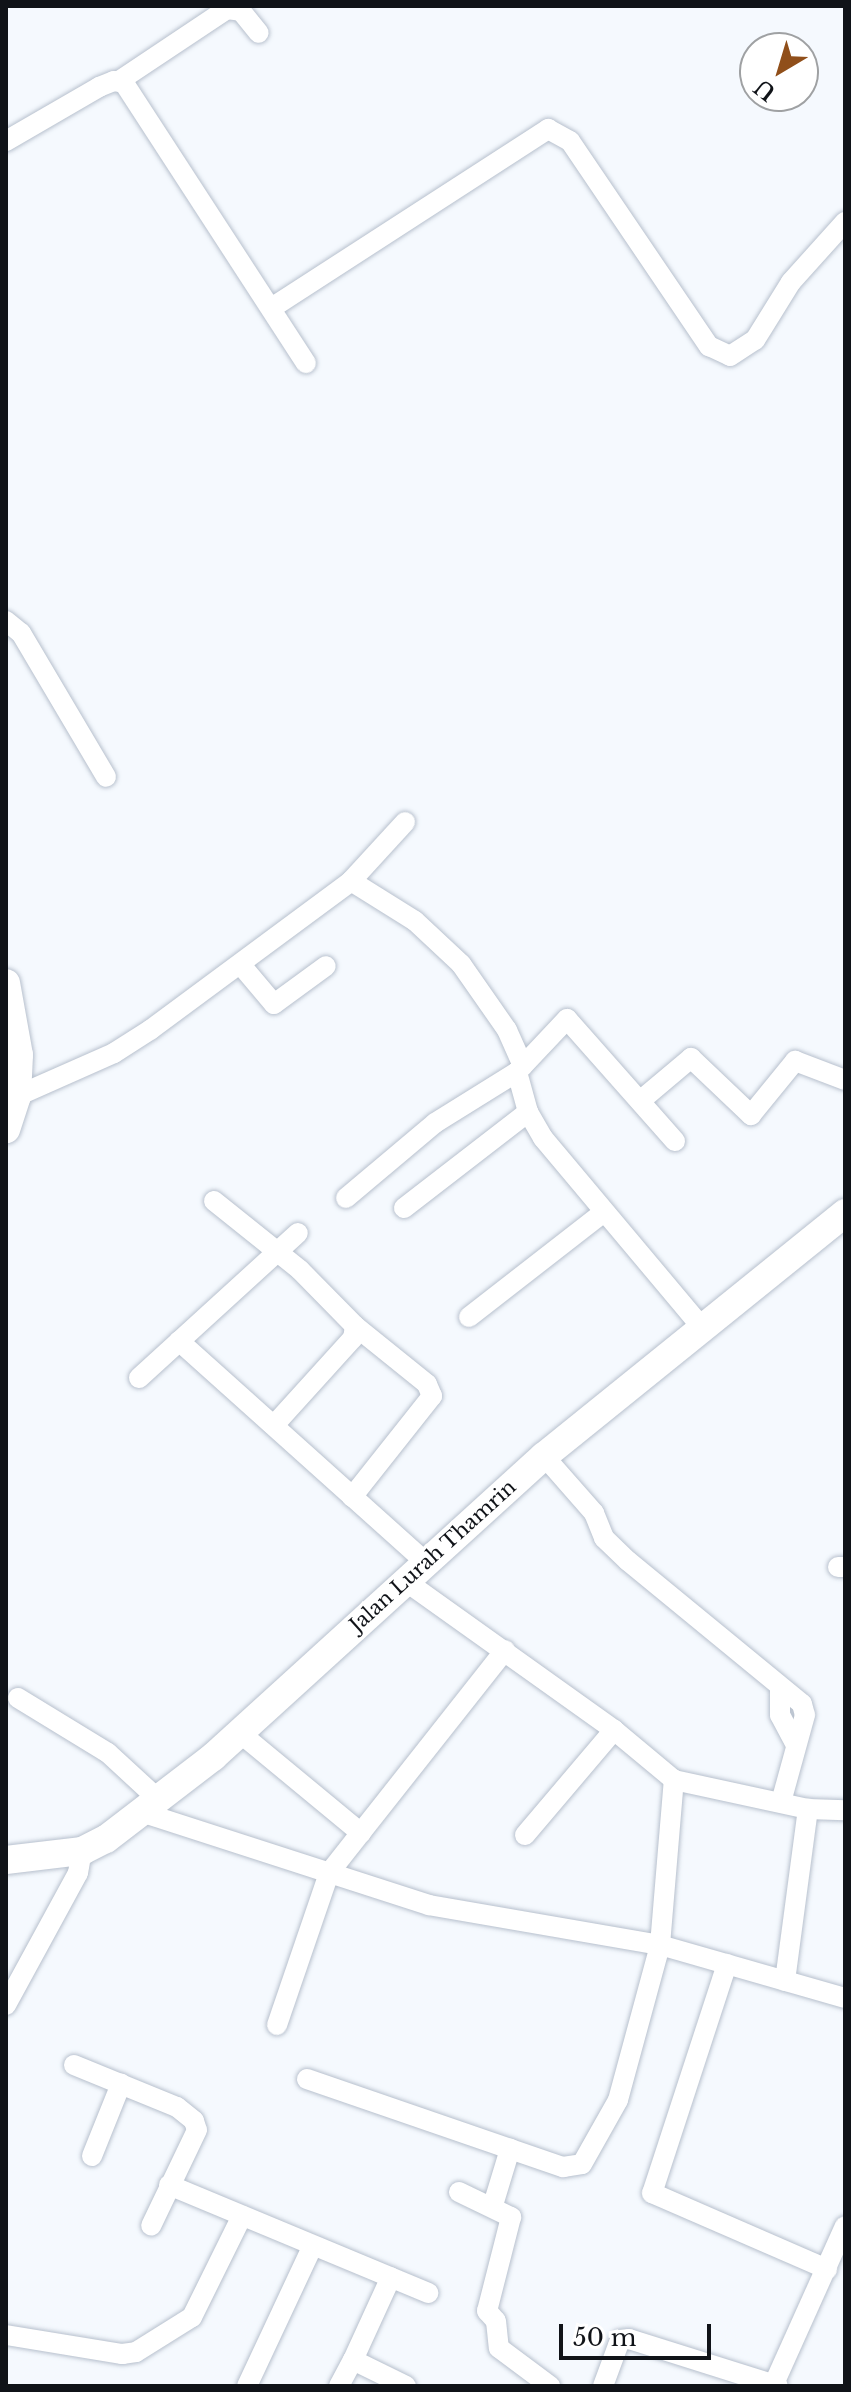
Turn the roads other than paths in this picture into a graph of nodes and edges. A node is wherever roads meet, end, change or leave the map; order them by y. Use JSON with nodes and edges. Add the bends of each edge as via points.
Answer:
{"nodes":[{"id":1,"x":259,"y":33,"type":"dead end"},
{"id":2,"x":119,"y":81,"type":"junction"},
{"id":3,"x":6,"y":141,"type":"edge"},
{"id":4,"x":845,"y":222,"type":"edge"},
{"id":5,"x":273,"y":307,"type":"junction"},
{"id":6,"x":306,"y":363,"type":"dead end"},
{"id":7,"x":6,"y":621,"type":"edge"},
{"id":8,"x":106,"y":777,"type":"dead end"},
{"id":9,"x":405,"y":822,"type":"dead end"},
{"id":10,"x":351,"y":881,"type":"junction"},
{"id":11,"x":241,"y":965,"type":"junction"},
{"id":12,"x":326,"y":966,"type":"dead end"},
{"id":13,"x":6,"y":983,"type":"edge"},
{"id":14,"x":520,"y":1069,"type":"junction"},
{"id":15,"x":845,"y":1080,"type":"edge"},
{"id":16,"x":17,"y":1096,"type":"junction"},
{"id":17,"x":640,"y":1101,"type":"junction"},
{"id":18,"x":528,"y":1112,"type":"junction"},
{"id":19,"x":6,"y":1129,"type":"edge"},
{"id":20,"x":675,"y":1141,"type":"dead end"},
{"id":21,"x":346,"y":1198,"type":"dead end"},
{"id":22,"x":214,"y":1201,"type":"dead end"},
{"id":23,"x":404,"y":1208,"type":"dead end"},
{"id":24,"x":604,"y":1212,"type":"junction"},
{"id":25,"x":841,"y":1225,"type":"edge"},
{"id":26,"x":298,"y":1233,"type":"dead end"},
{"id":27,"x":278,"y":1251,"type":"junction"},
{"id":28,"x":469,"y":1317,"type":"dead end"},
{"id":29,"x":355,"y":1326,"type":"junction"},
{"id":30,"x":703,"y":1329,"type":"junction"},
{"id":31,"x":179,"y":1341,"type":"junction"},
{"id":32,"x":139,"y":1378,"type":"dead end"},
{"id":33,"x":274,"y":1425,"type":"junction"},
{"id":34,"x":544,"y":1456,"type":"junction"},
{"id":35,"x":352,"y":1497,"type":"junction"},
{"id":36,"x":415,"y":1571,"type":"junction"},
{"id":37,"x":505,"y":1650,"type":"junction"},
{"id":38,"x":18,"y":1698,"type":"dead end"},
{"id":39,"x":614,"y":1730,"type":"junction"},
{"id":40,"x":240,"y":1733,"type":"junction"},
{"id":41,"x":674,"y":1780,"type":"junction"},
{"id":42,"x":781,"y":1802,"type":"junction"},
{"id":43,"x":150,"y":1806,"type":"junction"},
{"id":44,"x":808,"y":1809,"type":"junction"},
{"id":45,"x":845,"y":1810,"type":"edge"},
{"id":46,"x":361,"y":1833,"type":"junction"},
{"id":47,"x":525,"y":1835,"type":"dead end"},
{"id":48,"x":82,"y":1851,"type":"junction"},
{"id":49,"x":6,"y":1860,"type":"edge"},
{"id":50,"x":329,"y":1873,"type":"junction"},
{"id":51,"x":660,"y":1945,"type":"junction"},
{"id":52,"x":727,"y":1964,"type":"junction"},
{"id":53,"x":785,"y":1981,"type":"junction"},
{"id":54,"x":845,"y":1998,"type":"edge"},
{"id":55,"x":6,"y":2005,"type":"edge"},
{"id":56,"x":277,"y":2025,"type":"dead end"},
{"id":57,"x":74,"y":2065,"type":"dead end"},
{"id":58,"x":307,"y":2079,"type":"dead end"},
{"id":59,"x":121,"y":2084,"type":"junction"},
{"id":60,"x":510,"y":2149,"type":"junction"},
{"id":61,"x":92,"y":2156,"type":"dead end"},
{"id":62,"x":169,"y":2185,"type":"junction"},
{"id":63,"x":459,"y":2192,"type":"dead end"},
{"id":64,"x":493,"y":2205,"type":"junction"},
{"id":65,"x":242,"y":2216,"type":"junction"},
{"id":66,"x":151,"y":2226,"type":"dead end"},
{"id":67,"x":845,"y":2226,"type":"edge"},
{"id":68,"x":312,"y":2247,"type":"junction"},
{"id":69,"x":827,"y":2269,"type":"junction"},
{"id":70,"x":391,"y":2277,"type":"junction"},
{"id":71,"x":428,"y":2293,"type":"dead end"},
{"id":72,"x":6,"y":2335,"type":"edge"},
{"id":73,"x":353,"y":2360,"type":"junction"},
{"id":74,"x":247,"y":2386,"type":"edge"},
{"id":75,"x":339,"y":2386,"type":"edge"},
{"id":76,"x":406,"y":2386,"type":"edge"},
{"id":77,"x":550,"y":2386,"type":"edge"},
{"id":78,"x":603,"y":2386,"type":"edge"},
{"id":79,"x":775,"y":2386,"type":"edge"}],
"edges":[{"from":1,"to":2,"type":"street","via":[[241,11],[227,9]]},
{"from":2,"to":3,"type":"street","via":[[99,87]]},
{"from":2,"to":5,"type":"street","via":[[135,96]]},
{"from":4,"to":5,"type":"street","via":[[791,282],[755,340],[730,356],[709,346],[570,141],[548,129]]},
{"from":5,"to":6,"type":"street"},
{"from":7,"to":8,"type":"street","via":[[21,633]]},
{"from":9,"to":10,"type":"street"},
{"from":10,"to":11,"type":"street"},
{"from":10,"to":14,"type":"street","via":[[415,921],[461,964],[502,1021]]},
{"from":11,"to":12,"type":"street","via":[[274,1004]]},
{"from":11,"to":16,"type":"street","via":[[114,1053]]},
{"from":13,"to":16,"type":"street","via":[[19,1036]]},
{"from":14,"to":17,"type":"street","via":[[567,1019]]},
{"from":14,"to":18,"type":"street"},
{"from":14,"to":21,"type":"street","via":[[435,1123]]},
{"from":15,"to":17,"type":"street","via":[[795,1061],[751,1115],[691,1058]]},
{"from":16,"to":19,"type":"street"},
{"from":17,"to":20,"type":"street"},
{"from":18,"to":23,"type":"street"},
{"from":18,"to":24,"type":"street"},
{"from":22,"to":27,"type":"street"},
{"from":24,"to":28,"type":"street"},
{"from":24,"to":30,"type":"street"},
{"from":25,"to":30,"type":"street","name":"Jalan Lurah Thamrin"},
{"from":26,"to":27,"type":"street"},
{"from":27,"to":29,"type":"street"},
{"from":27,"to":31,"type":"street"},
{"from":29,"to":33,"type":"street","via":[[353,1338]]},
{"from":29,"to":35,"type":"street","via":[[427,1384],[432,1396]]},
{"from":30,"to":34,"type":"street","name":"Jalan Lurah Thamrin"},
{"from":31,"to":32,"type":"street"},
{"from":31,"to":33,"type":"street"},
{"from":33,"to":35,"type":"street"},
{"from":34,"to":36,"type":"street","name":"Jalan Lurah Thamrin"},
{"from":34,"to":42,"type":"street","via":[[628,1561],[780,1688],[780,1715],[796,1745]]},
{"from":35,"to":36,"type":"street"},
{"from":36,"to":37,"type":"street"},
{"from":36,"to":40,"type":"street","name":"Jalan Lurah Thamrin"},
{"from":37,"to":39,"type":"street"},
{"from":37,"to":46,"type":"street"},
{"from":38,"to":43,"type":"street","via":[[108,1753]]},
{"from":39,"to":41,"type":"street"},
{"from":39,"to":47,"type":"street"},
{"from":40,"to":43,"type":"street","name":"Jalan Lurah Thamrin"},
{"from":40,"to":46,"type":"street"},
{"from":41,"to":42,"type":"street"},
{"from":41,"to":51,"type":"street"},
{"from":42,"to":44,"type":"street"},
{"from":43,"to":48,"type":"street","name":"Jalan Lurah Thamrin"},
{"from":43,"to":50,"type":"street"},
{"from":44,"to":45,"type":"street"},
{"from":44,"to":53,"type":"street"},
{"from":46,"to":50,"type":"street"},
{"from":48,"to":49,"type":"street","name":"Jalan Lurah Thamrin"},
{"from":48,"to":55,"type":"street","via":[[78,1873]]},
{"from":50,"to":51,"type":"street","via":[[429,1905]]},
{"from":50,"to":56,"type":"street"},
{"from":51,"to":52,"type":"street"},
{"from":51,"to":60,"type":"street","via":[[618,2100],[591,2155],[575,2168]]},
{"from":52,"to":53,"type":"street"},
{"from":52,"to":69,"type":"street","via":[[652,2193]]},
{"from":53,"to":54,"type":"street"},
{"from":57,"to":59,"type":"street"},
{"from":58,"to":60,"type":"street"},
{"from":59,"to":61,"type":"street"},
{"from":59,"to":62,"type":"street","via":[[177,2107],[194,2121],[197,2130]]},
{"from":60,"to":64,"type":"street"},
{"from":62,"to":65,"type":"street"},
{"from":62,"to":66,"type":"street"},
{"from":63,"to":64,"type":"street"},
{"from":64,"to":77,"type":"street","via":[[513,2221],[487,2311],[496,2321],[499,2348]]},
{"from":65,"to":68,"type":"street"},
{"from":65,"to":72,"type":"street","via":[[192,2317],[136,2352]]},
{"from":67,"to":69,"type":"street"},
{"from":68,"to":70,"type":"street"},
{"from":68,"to":74,"type":"street"},
{"from":69,"to":79,"type":"street"},
{"from":70,"to":71,"type":"street"},
{"from":70,"to":73,"type":"street"},
{"from":73,"to":75,"type":"street"},
{"from":73,"to":76,"type":"street"},
{"from":78,"to":79,"type":"street","via":[[620,2340],[629,2339]]}]}
